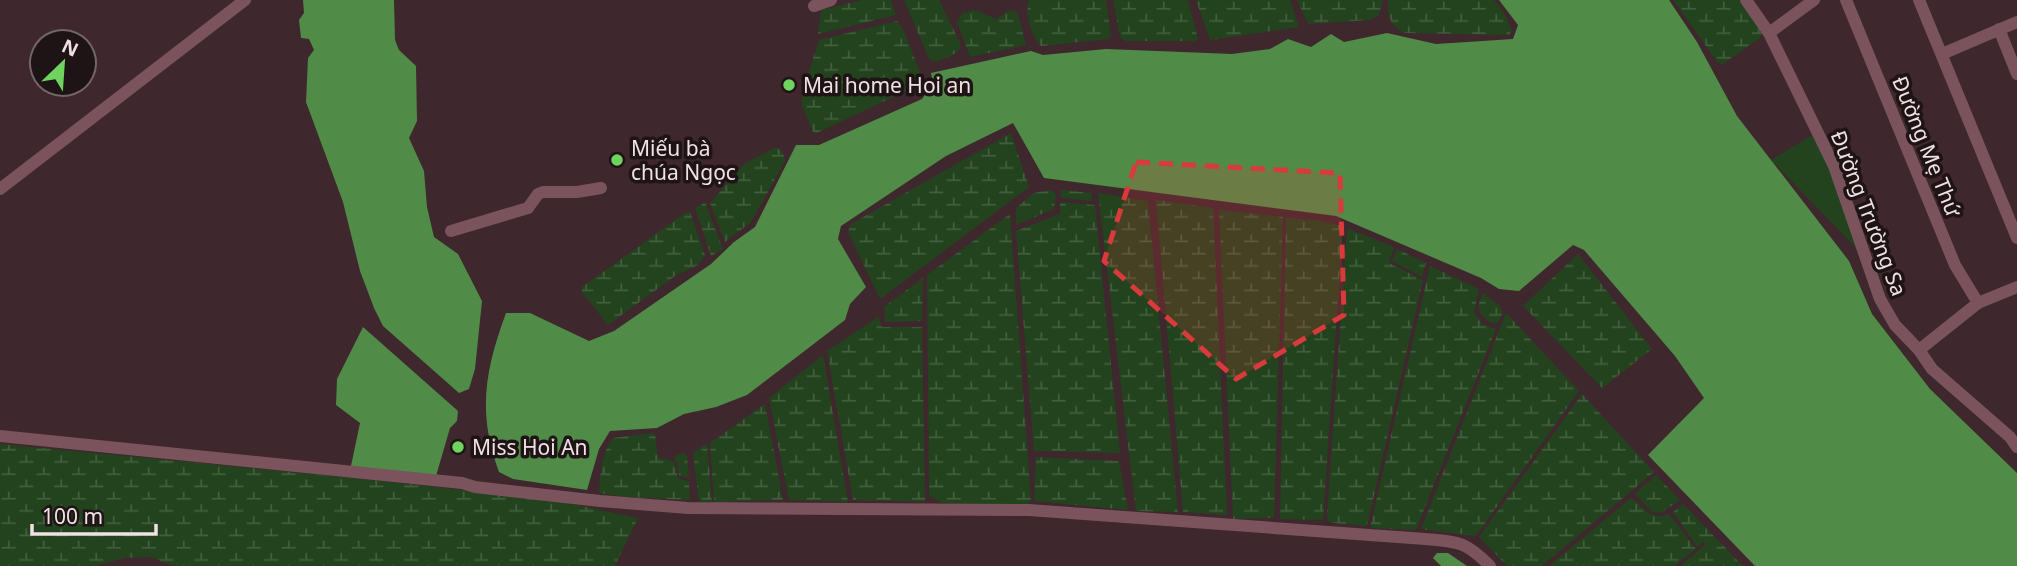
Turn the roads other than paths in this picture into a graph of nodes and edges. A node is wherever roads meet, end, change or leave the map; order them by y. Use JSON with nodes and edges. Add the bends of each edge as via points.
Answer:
{"nodes":[{"id":1,"x":245,"y":0,"type":"edge"},
{"id":2,"x":831,"y":0,"type":"edge"},
{"id":3,"x":1746,"y":0,"type":"edge"},
{"id":4,"x":1814,"y":0,"type":"edge"},
{"id":5,"x":1846,"y":0,"type":"edge"},
{"id":6,"x":1919,"y":0,"type":"edge"},
{"id":7,"x":814,"y":6,"type":"dead end"},
{"id":8,"x":2017,"y":22,"type":"edge"},
{"id":9,"x":1999,"y":29,"type":"junction"},
{"id":10,"x":1769,"y":33,"type":"junction"},
{"id":11,"x":1942,"y":54,"type":"junction"},
{"id":12,"x":2017,"y":74,"type":"edge"},
{"id":13,"x":0,"y":188,"type":"edge"},
{"id":14,"x":601,"y":188,"type":"dead end"},
{"id":15,"x":451,"y":231,"type":"dead end"},
{"id":16,"x":2017,"y":238,"type":"edge"},
{"id":17,"x":2017,"y":287,"type":"edge"},
{"id":18,"x":1978,"y":303,"type":"junction"},
{"id":19,"x":1919,"y":350,"type":"junction"},
{"id":20,"x":2017,"y":425,"type":"edge"},
{"id":21,"x":2006,"y":433,"type":"junction"},
{"id":22,"x":0,"y":436,"type":"edge"},
{"id":23,"x":2017,"y":447,"type":"edge"},
{"id":24,"x":1490,"y":566,"type":"edge"}],
"edges":[{"from":1,"to":13,"type":"street"},
{"from":2,"to":7,"type":"street"},
{"from":3,"to":10,"type":"street","name":"Đường Trường Sa"},
{"from":4,"to":10,"type":"street"},
{"from":5,"to":18,"type":"street","name":"Đường Mẹ Thứ","via":[[1955,265]]},
{"from":6,"to":11,"type":"street"},
{"from":8,"to":9,"type":"street"},
{"from":9,"to":11,"type":"street"},
{"from":9,"to":12,"type":"street"},
{"from":10,"to":19,"type":"street","name":"Đường Trường Sa","via":[[1833,166],[1880,299],[1895,325]]},
{"from":11,"to":16,"type":"street"},
{"from":14,"to":15,"type":"street","via":[[543,192],[528,208]]},
{"from":17,"to":18,"type":"street"},
{"from":18,"to":19,"type":"street"},
{"from":19,"to":21,"type":"street","name":"Đường Trường Sa","via":[[1932,369]]},
{"from":20,"to":21,"type":"street"},
{"from":21,"to":23,"type":"street","name":"Đường Trường Sa"},
{"from":22,"to":24,"type":"street","via":[[676,507],[1029,510],[1458,542],[1472,547]]}]}
